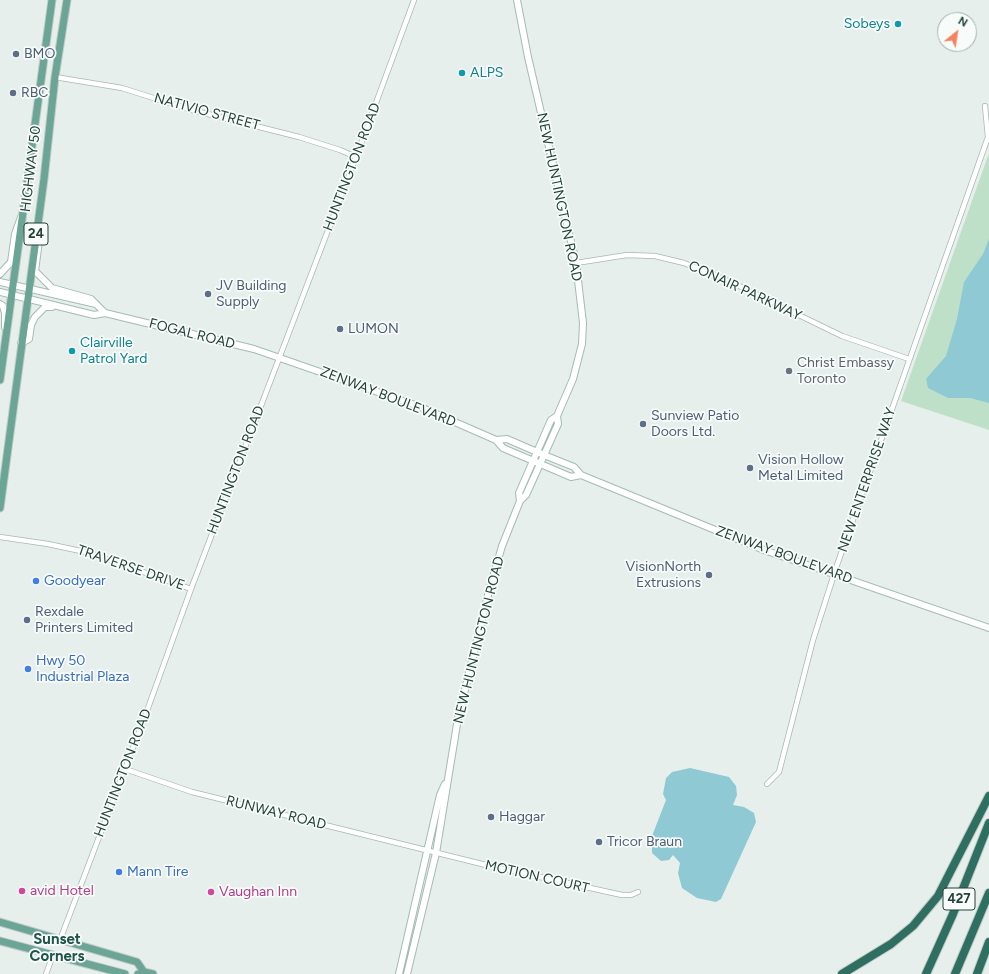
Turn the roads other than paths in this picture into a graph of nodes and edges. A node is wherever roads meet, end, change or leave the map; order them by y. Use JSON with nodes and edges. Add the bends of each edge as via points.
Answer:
{"nodes":[{"id":1,"x":52,"y":0,"type":"edge"},
{"id":2,"x":67,"y":0,"type":"edge"},
{"id":3,"x":414,"y":0,"type":"edge"},
{"id":4,"x":517,"y":0,"type":"edge"},
{"id":5,"x":55,"y":77,"type":"junction"},
{"id":6,"x":985,"y":106,"type":"dead end"},
{"id":7,"x":356,"y":158,"type":"junction"},
{"id":8,"x":22,"y":214,"type":"junction"},
{"id":9,"x":36,"y":235,"type":"junction"},
{"id":10,"x":576,"y":263,"type":"junction"},
{"id":11,"x":0,"y":274,"type":"edge"},
{"id":12,"x":0,"y":282,"type":"edge"},
{"id":13,"x":12,"y":285,"type":"junction"},
{"id":14,"x":29,"y":288,"type":"junction"},
{"id":15,"x":0,"y":292,"type":"edge"},
{"id":16,"x":11,"y":295,"type":"junction"},
{"id":17,"x":27,"y":299,"type":"junction"},
{"id":18,"x":0,"y":304,"type":"edge"},
{"id":19,"x":97,"y":304,"type":"junction"},
{"id":20,"x":105,"y":313,"type":"junction"},
{"id":21,"x":94,"y":315,"type":"junction"},
{"id":22,"x":5,"y":338,"type":"junction"},
{"id":23,"x":21,"y":343,"type":"junction"},
{"id":24,"x":279,"y":358,"type":"junction"},
{"id":25,"x":909,"y":359,"type":"junction"},
{"id":26,"x":0,"y":380,"type":"edge"},
{"id":27,"x":557,"y":416,"type":"junction"},
{"id":28,"x":496,"y":440,"type":"junction"},
{"id":29,"x":537,"y":452,"type":"junction"},
{"id":30,"x":544,"y":455,"type":"junction"},
{"id":31,"x":534,"y":461,"type":"junction"},
{"id":32,"x":540,"y":464,"type":"junction"},
{"id":33,"x":581,"y":475,"type":"junction"},
{"id":34,"x":520,"y":501,"type":"junction"},
{"id":35,"x":0,"y":508,"type":"edge"},
{"id":36,"x":0,"y":537,"type":"edge"},
{"id":37,"x":834,"y":574,"type":"junction"},
{"id":38,"x":191,"y":589,"type":"junction"},
{"id":39,"x":989,"y":628,"type":"edge"},
{"id":40,"x":125,"y":768,"type":"junction"},
{"id":41,"x":447,"y":781,"type":"junction"},
{"id":42,"x":767,"y":784,"type":"dead end"},
{"id":43,"x":989,"y":796,"type":"edge"},
{"id":44,"x":989,"y":823,"type":"edge"},
{"id":45,"x":429,"y":851,"type":"junction"},
{"id":46,"x":436,"y":853,"type":"junction"},
{"id":47,"x":638,"y":892,"type":"dead end"},
{"id":48,"x":989,"y":893,"type":"edge"},
{"id":49,"x":0,"y":918,"type":"edge"},
{"id":50,"x":0,"y":922,"type":"edge"},
{"id":51,"x":20,"y":928,"type":"junction"},
{"id":52,"x":60,"y":940,"type":"junction"},
{"id":53,"x":989,"y":942,"type":"edge"},
{"id":54,"x":2,"y":943,"type":"edge"},
{"id":55,"x":53,"y":955,"type":"junction"},
{"id":56,"x":141,"y":973,"type":"edge"},
{"id":57,"x":46,"y":974,"type":"edge"},
{"id":58,"x":126,"y":974,"type":"edge"},
{"id":59,"x":153,"y":974,"type":"edge"},
{"id":60,"x":399,"y":974,"type":"edge"},
{"id":61,"x":407,"y":974,"type":"edge"},
{"id":62,"x":842,"y":974,"type":"edge"},
{"id":63,"x":926,"y":974,"type":"edge"},
{"id":64,"x":955,"y":974,"type":"edge"},
{"id":65,"x":977,"y":974,"type":"edge"}],
"edges":[{"from":1,"to":8,"type":"main road","name":"HIGHWAY 50","number":"24"},
{"from":2,"to":5,"type":"main road","name":"HIGHWAY 50","number":"24"},
{"from":3,"to":7,"type":"street","name":"HUNTINGTON ROAD"},
{"from":4,"to":10,"type":"street","name":"NEW HUNTINGTON ROAD"},
{"from":5,"to":7,"type":"street","name":"NATIVIO STREET","via":[[122,88],[188,109],[299,137]]},
{"from":5,"to":9,"type":"main road","name":"HIGHWAY 50","number":"24"},
{"from":6,"to":25,"type":"street","name":"NEW ENTERPRISE WAY","via":[[988,137]]},
{"from":7,"to":24,"type":"street","name":"HUNTINGTON ROAD"},
{"from":8,"to":11,"type":"street","via":[[15,234],[11,262]]},
{"from":8,"to":13,"type":"main road","name":"HIGHWAY 50","number":"24"},
{"from":9,"to":14,"type":"main road","name":"HIGHWAY 50","number":"24"},
{"from":9,"to":19,"type":"street","via":[[39,241],[36,271],[56,290],[92,299]]},
{"from":10,"to":25,"type":"street","name":"CONAIR PARKWAY","via":[[627,255],[655,256],[684,263],[731,282],[842,336]]},
{"from":10,"to":27,"type":"street","name":"NEW HUNTINGTON ROAD","via":[[583,323],[582,342],[574,379]]},
{"from":12,"to":13,"type":"street"},
{"from":13,"to":14,"type":"street"},
{"from":13,"to":16,"type":"main road","name":"HIGHWAY 50","number":"24"},
{"from":14,"to":17,"type":"main road","name":"HIGHWAY 50","number":"24"},
{"from":14,"to":19,"type":"street"},
{"from":15,"to":16,"type":"street","name":"FOGAL ROAD"},
{"from":16,"to":17,"type":"street","name":"FOGAL ROAD"},
{"from":16,"to":22,"type":"main road","name":"HIGHWAY 50","number":"24"},
{"from":17,"to":21,"type":"street","name":"FOGAL ROAD"},
{"from":17,"to":23,"type":"main road","name":"HIGHWAY 50","number":"24"},
{"from":18,"to":22,"type":"street","via":[[5,313]]},
{"from":19,"to":20,"type":"street"},
{"from":20,"to":21,"type":"street","name":"FOGAL ROAD"},
{"from":20,"to":24,"type":"street","name":"FOGAL ROAD","via":[[254,349]]},
{"from":21,"to":23,"type":"street","via":[[52,306],[45,307],[33,321],[29,339]]},
{"from":22,"to":26,"type":"main road","name":"HIGHWAY 50","number":"24"},
{"from":23,"to":35,"type":"main road","name":"HIGHWAY 50","number":"24"},
{"from":24,"to":28,"type":"street","name":"ZENWAY BOULEVARD","via":[[418,406]]},
{"from":24,"to":38,"type":"street","name":"HUNTINGTON ROAD"},
{"from":25,"to":37,"type":"street","name":"NEW ENTERPRISE WAY"},
{"from":27,"to":29,"type":"street","name":"NEW HUNTINGTON ROAD","via":[[551,420]]},
{"from":27,"to":30,"type":"street","name":"NEW HUNTINGTON ROAD","via":[[558,424]]},
{"from":28,"to":29,"type":"street","name":"ZENWAY BOULEVARD","via":[[507,439]]},
{"from":28,"to":31,"type":"street","name":"ZENWAY BOULEVARD","via":[[503,448]]},
{"from":29,"to":30,"type":"street","name":"ZENWAY BOULEVARD"},
{"from":29,"to":31,"type":"street","name":"NEW HUNTINGTON ROAD"},
{"from":30,"to":32,"type":"street","name":"NEW HUNTINGTON ROAD"},
{"from":30,"to":33,"type":"street","name":"ZENWAY BOULEVARD","via":[[574,467]]},
{"from":31,"to":32,"type":"street","name":"ZENWAY BOULEVARD"},
{"from":31,"to":34,"type":"street","name":"NEW HUNTINGTON ROAD","via":[[519,493]]},
{"from":32,"to":33,"type":"street","name":"ZENWAY BOULEVARD","via":[[571,477]]},
{"from":32,"to":34,"type":"street","name":"NEW HUNTINGTON ROAD","via":[[526,495]]},
{"from":33,"to":37,"type":"street","name":"ZENWAY BOULEVARD","via":[[764,550]]},
{"from":34,"to":41,"type":"street","name":"NEW HUNTINGTON ROAD","via":[[502,546],[489,591],[458,718]]},
{"from":36,"to":38,"type":"street","name":"TRAVERSE DRIVE","via":[[77,549],[118,561]]},
{"from":37,"to":39,"type":"street","name":"ZENWAY BOULEVARD"},
{"from":37,"to":42,"type":"street","name":"NEW ENTERPRISE WAY","via":[[813,640],[779,772]]},
{"from":38,"to":40,"type":"street","name":"HUNTINGTON ROAD"},
{"from":40,"to":45,"type":"street","name":"RUNWAY ROAD","via":[[192,792]]},
{"from":40,"to":52,"type":"street","name":"HUNTINGTON ROAD"},
{"from":41,"to":45,"type":"street","name":"NEW HUNTINGTON ROAD","via":[[440,795]]},
{"from":41,"to":46,"type":"street","name":"NEW HUNTINGTON ROAD","via":[[447,796]]},
{"from":43,"to":62,"type":"highway","via":[[938,896],[913,926],[891,944]]},
{"from":44,"to":63,"type":"highway","number":"427"},
{"from":45,"to":46,"type":"street","name":"RUNWAY ROAD"},
{"from":45,"to":60,"type":"street","name":"NEW HUNTINGTON ROAD"},
{"from":46,"to":47,"type":"street","name":"MOTION COURT","via":[[617,894],[630,895]]},
{"from":46,"to":61,"type":"street","name":"NEW HUNTINGTON ROAD"},
{"from":48,"to":64,"type":"highway","number":"427"},
{"from":49,"to":51,"type":"main road","via":[[18,923]]},
{"from":50,"to":51,"type":"main road"},
{"from":51,"to":52,"type":"main road"},
{"from":52,"to":56,"type":"main road","via":[[137,962]]},
{"from":53,"to":65,"type":"highway"},
{"from":54,"to":55,"type":"main road"},
{"from":55,"to":57,"type":"street"},
{"from":55,"to":58,"type":"main road"},
{"from":56,"to":59,"type":"main road"}]}
